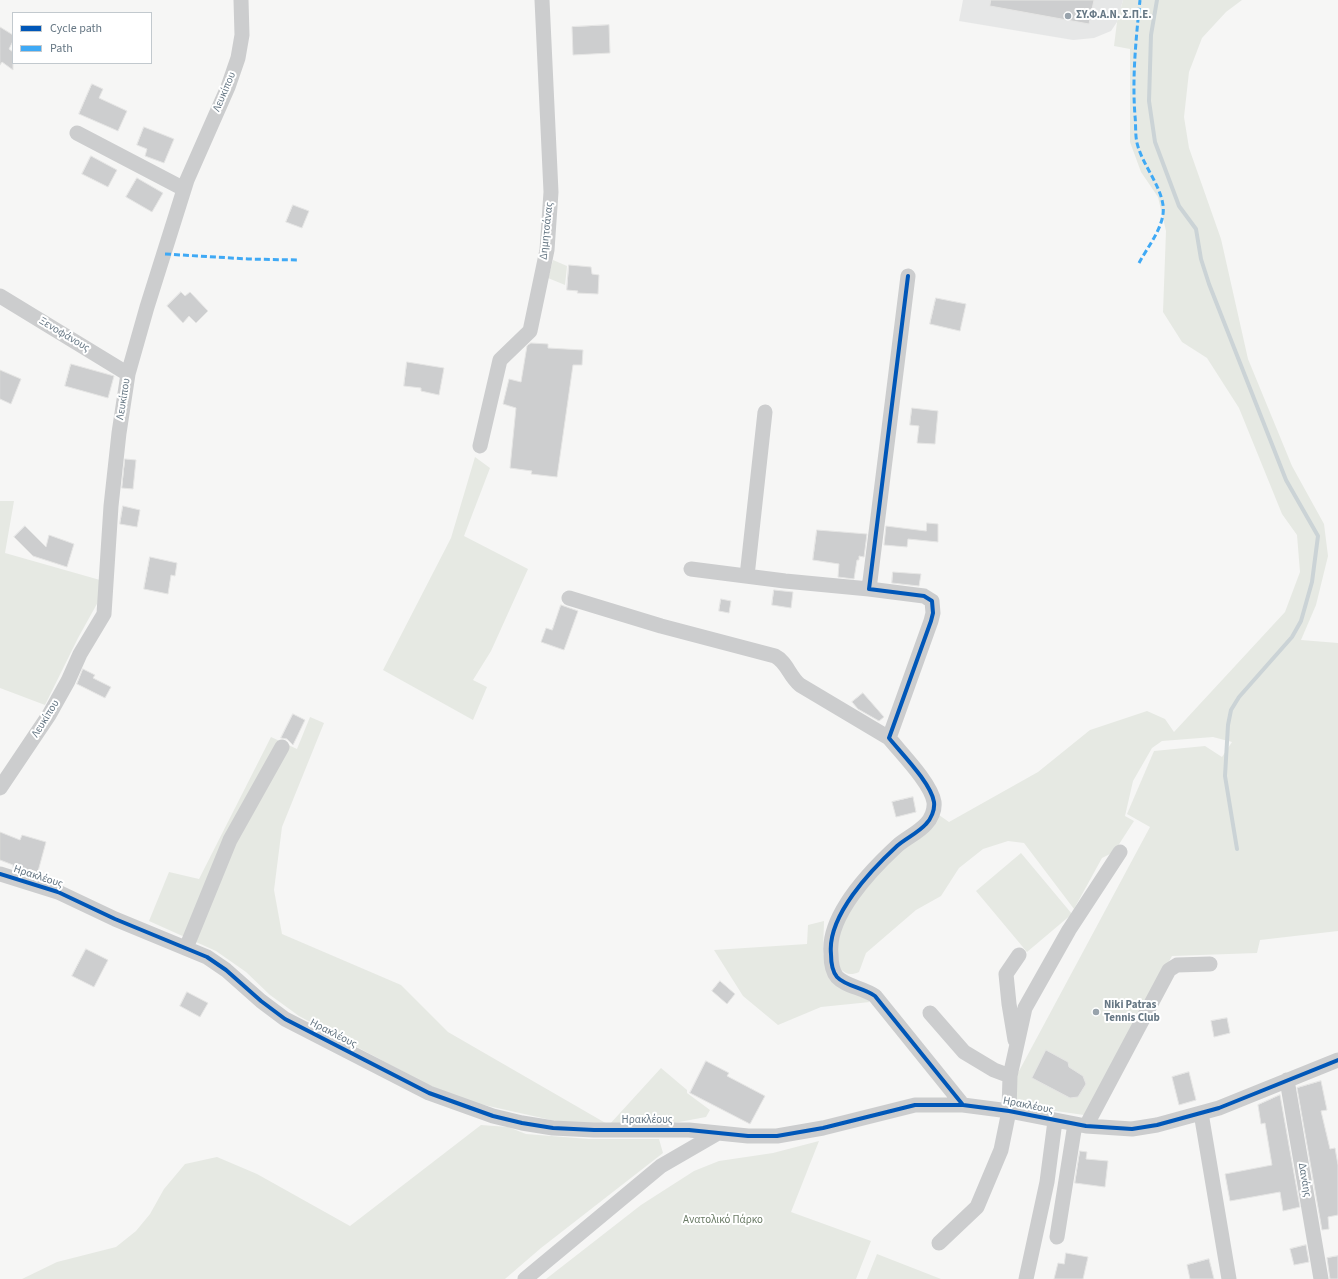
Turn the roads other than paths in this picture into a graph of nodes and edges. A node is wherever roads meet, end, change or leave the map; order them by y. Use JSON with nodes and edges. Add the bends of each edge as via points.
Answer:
{"nodes":[{"id":1,"x":241,"y":0,"type":"edge"},
{"id":2,"x":542,"y":0,"type":"edge"},
{"id":3,"x":77,"y":134,"type":"dead end"},
{"id":4,"x":184,"y":189,"type":"junction"},
{"id":5,"x":908,"y":276,"type":"dead end"},
{"id":6,"x":0,"y":296,"type":"edge"},
{"id":7,"x":128,"y":374,"type":"junction"},
{"id":8,"x":765,"y":412,"type":"dead end"},
{"id":9,"x":480,"y":446,"type":"dead end"},
{"id":10,"x":691,"y":568,"type":"dead end"},
{"id":11,"x":747,"y":576,"type":"junction"},
{"id":12,"x":870,"y":589,"type":"junction"},
{"id":13,"x":569,"y":598,"type":"dead end"},
{"id":14,"x":889,"y":738,"type":"junction"},
{"id":15,"x":282,"y":747,"type":"dead end"},
{"id":16,"x":0,"y":788,"type":"edge"},
{"id":17,"x":1120,"y":852,"type":"dead end"},
{"id":18,"x":0,"y":874,"type":"edge"},
{"id":19,"x":186,"y":948,"type":"junction"},
{"id":20,"x":1020,"y":955,"type":"dead end"},
{"id":21,"x":1210,"y":964,"type":"dead end"},
{"id":22,"x":930,"y":1013,"type":"dead end"},
{"id":23,"x":1016,"y":1046,"type":"junction"},
{"id":24,"x":1338,"y":1060,"type":"edge"},
{"id":25,"x":1010,"y":1076,"type":"junction"},
{"id":26,"x":1287,"y":1080,"type":"junction"},
{"id":27,"x":963,"y":1105,"type":"junction"},
{"id":28,"x":1009,"y":1111,"type":"junction"},
{"id":29,"x":1202,"y":1113,"type":"junction"},
{"id":30,"x":1055,"y":1121,"type":"junction"},
{"id":31,"x":1081,"y":1125,"type":"junction"},
{"id":32,"x":718,"y":1133,"type":"junction"},
{"id":33,"x":1057,"y":1236,"type":"dead end"},
{"id":34,"x":939,"y":1243,"type":"dead end"},
{"id":35,"x":525,"y":1279,"type":"edge"},
{"id":36,"x":1026,"y":1279,"type":"edge"},
{"id":37,"x":1229,"y":1279,"type":"edge"},
{"id":38,"x":1322,"y":1279,"type":"edge"}],
"edges":[{"from":1,"to":4,"type":"street","name":"Λευκίπου","via":[[242,35],[238,58],[228,88]]},
{"from":2,"to":9,"type":"street","name":"Δημητσάνας","via":[[551,192],[547,250],[530,331],[500,360]]},
{"from":3,"to":4,"type":"street"},
{"from":4,"to":7,"type":"street","name":"Λευκίπου"},
{"from":5,"to":12,"type":"street"},
{"from":6,"to":7,"type":"street","name":"Ξενοφάνους"},
{"from":7,"to":16,"type":"street","name":"Λευκίπου","via":[[111,506],[104,614],[49,715]]},
{"from":8,"to":11,"type":"street"},
{"from":10,"to":11,"type":"street"},
{"from":11,"to":12,"type":"street"},
{"from":12,"to":14,"type":"street","via":[[924,596],[932,601],[933,607]]},
{"from":13,"to":14,"type":"street","via":[[661,626],[775,656],[783,661],[800,685]]},
{"from":14,"to":27,"type":"street","via":[[929,791],[934,803],[933,810],[927,823],[897,846],[843,910],[831,938],[832,961],[835,974],[840,980],[863,988],[875,996]]},
{"from":15,"to":19,"type":"street","via":[[230,840]]},
{"from":17,"to":23,"type":"street","via":[[1069,930],[1024,1008]]},
{"from":18,"to":19,"type":"street","name":"Ηρακλέους","via":[[58,892]]},
{"from":19,"to":32,"type":"street","name":"Ηρακλέους","via":[[218,963],[267,1006],[301,1028],[429,1093],[460,1105],[522,1123],[553,1128],[689,1130]]},
{"from":20,"to":23,"type":"street","via":[[1006,974]]},
{"from":21,"to":31,"type":"street","via":[[1177,965],[1169,970]]},
{"from":22,"to":25,"type":"street","via":[[964,1052],[994,1070]]},
{"from":23,"to":25,"type":"street"},
{"from":24,"to":26,"type":"street","name":"Ηρακλέους"},
{"from":25,"to":28,"type":"street"},
{"from":26,"to":29,"type":"street","name":"Ηρακλέους"},
{"from":26,"to":38,"type":"street","name":"Δανάης"},
{"from":27,"to":28,"type":"street","name":"Ηρακλέους"},
{"from":27,"to":32,"type":"street","name":"Ηρακλέους","via":[[915,1105],[823,1128],[777,1136]]},
{"from":28,"to":30,"type":"street","name":"Ηρακλέους"},
{"from":28,"to":34,"type":"street","via":[[1001,1150],[977,1207]]},
{"from":29,"to":31,"type":"street","name":"Ηρακλέους","via":[[1144,1128],[1117,1129]]},
{"from":29,"to":37,"type":"street"},
{"from":30,"to":31,"type":"street","name":"Ηρακλέους"},
{"from":30,"to":36,"type":"street","via":[[1044,1197]]},
{"from":31,"to":33,"type":"street"},
{"from":32,"to":35,"type":"street","via":[[661,1166]]}]}
